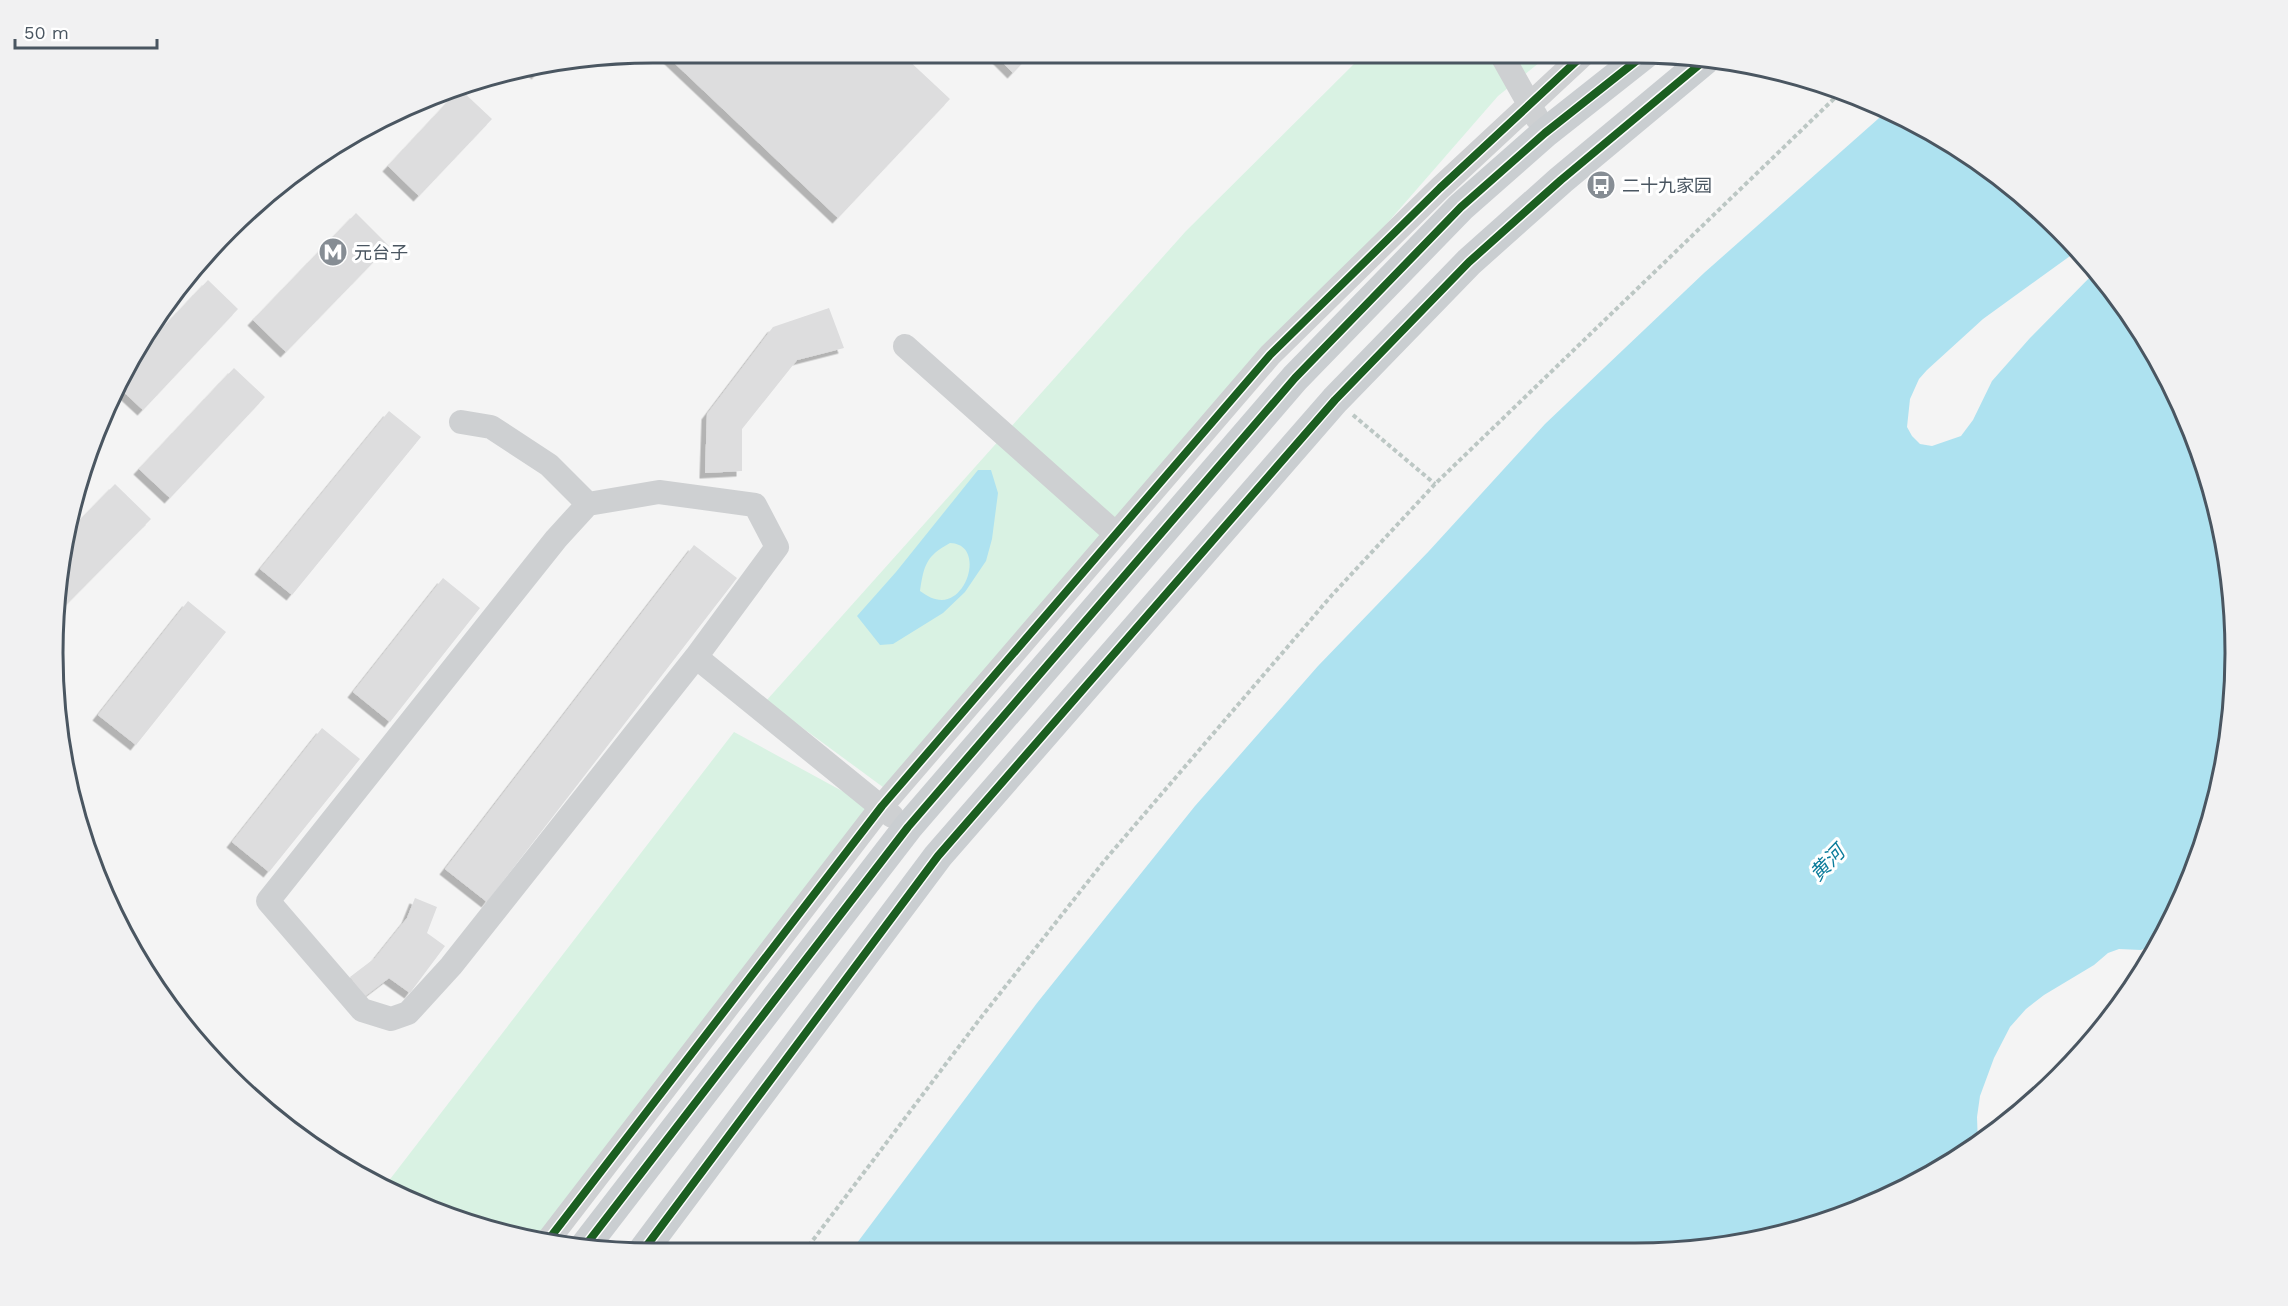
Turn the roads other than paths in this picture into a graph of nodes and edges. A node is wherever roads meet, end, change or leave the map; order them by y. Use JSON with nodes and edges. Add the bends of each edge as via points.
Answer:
{"nodes":[{"id":1,"x":1506,"y":63,"type":"edge"},
{"id":2,"x":1574,"y":63,"type":"edge"},
{"id":3,"x":1634,"y":63,"type":"edge"},
{"id":4,"x":1697,"y":66,"type":"edge"},
{"id":5,"x":1530,"y":105,"type":"junction"},
{"id":6,"x":1545,"y":133,"type":"junction"},
{"id":7,"x":905,"y":346,"type":"dead end"},
{"id":8,"x":462,"y":422,"type":"dead end"},
{"id":9,"x":588,"y":504,"type":"junction"},
{"id":10,"x":1116,"y":534,"type":"junction"},
{"id":11,"x":696,"y":657,"type":"junction"},
{"id":12,"x":880,"y":808,"type":"junction"},
{"id":13,"x":908,"y":826,"type":"junction"},
{"id":14,"x":553,"y":1234,"type":"edge"},
{"id":15,"x":590,"y":1239,"type":"edge"},
{"id":16,"x":649,"y":1243,"type":"edge"}],
"edges":[{"from":1,"to":5,"type":"street"},
{"from":2,"to":5,"type":"street"},
{"from":3,"to":6,"type":"main road"},
{"from":4,"to":16,"type":"main road","via":[[1469,262],[1335,400],[938,856]]},
{"from":5,"to":6,"type":"street"},
{"from":5,"to":10,"type":"street","via":[[1270,355]]},
{"from":6,"to":13,"type":"main road","via":[[1461,207],[1294,378]]},
{"from":7,"to":10,"type":"street"},
{"from":8,"to":9,"type":"street","via":[[491,427],[549,465]]},
{"from":9,"to":11,"type":"street","via":[[659,492],[755,504],[777,547]]},
{"from":9,"to":11,"type":"street","via":[[268,901],[362,1010],[391,1019],[408,1013],[451,966]]},
{"from":10,"to":12,"type":"street"},
{"from":11,"to":12,"type":"street"},
{"from":12,"to":13,"type":"street"},
{"from":12,"to":14,"type":"street"},
{"from":13,"to":15,"type":"main road"}]}
